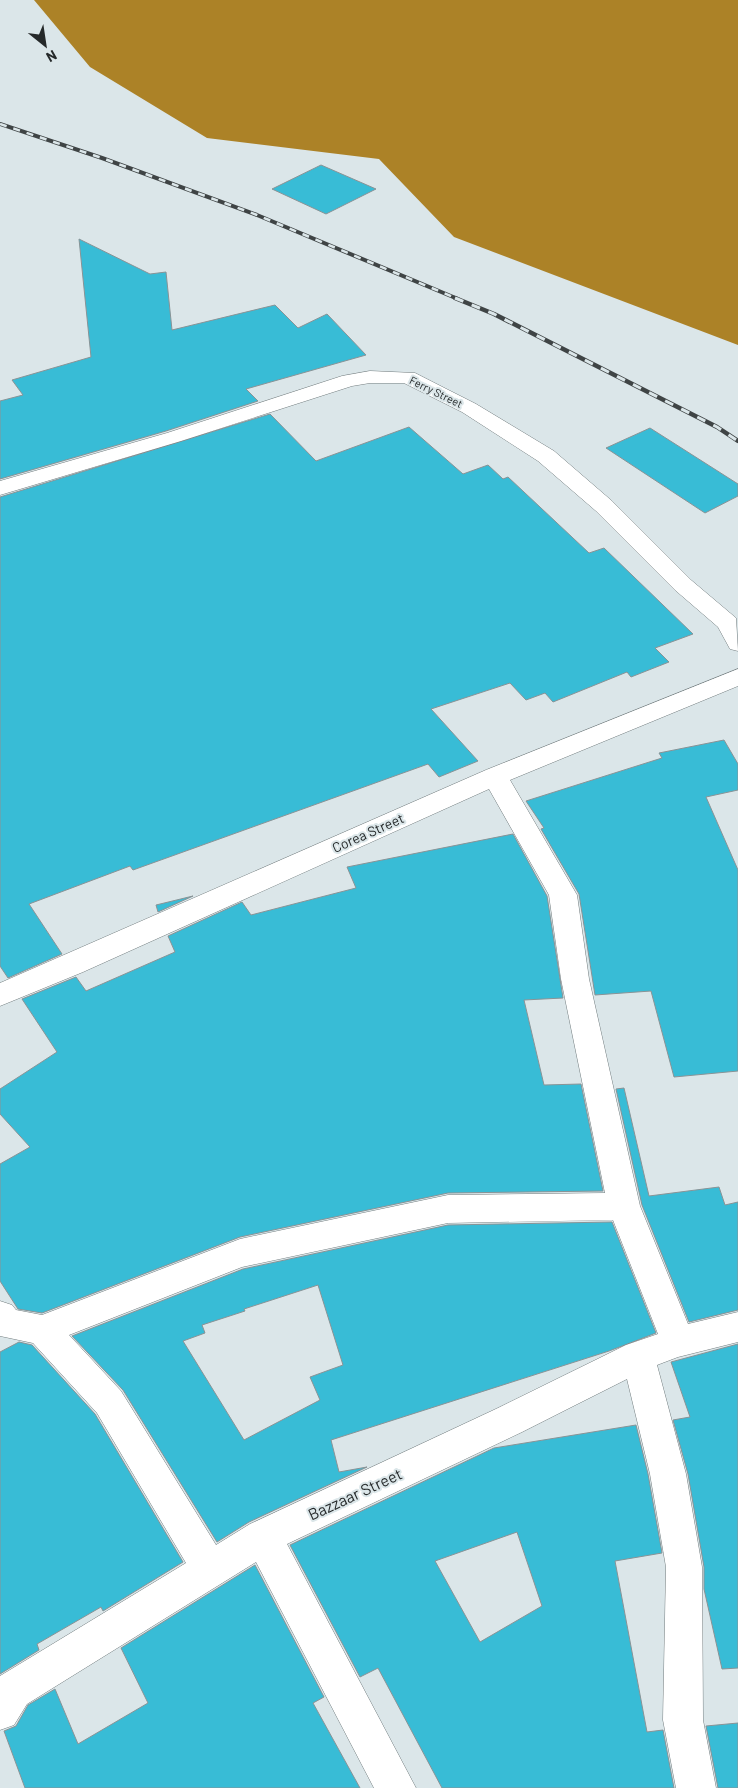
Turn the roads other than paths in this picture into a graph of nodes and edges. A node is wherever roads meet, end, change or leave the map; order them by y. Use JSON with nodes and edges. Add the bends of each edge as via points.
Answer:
{"nodes":[{"id":1,"x":0,"y":488,"type":"edge"},
{"id":2,"x":738,"y":643,"type":"edge"},
{"id":3,"x":738,"y":677,"type":"edge"},
{"id":4,"x":495,"y":776,"type":"junction"},
{"id":5,"x":0,"y":995,"type":"edge"},
{"id":6,"x":624,"y":1206,"type":"junction"},
{"id":7,"x":2,"y":1321,"type":"edge"},
{"id":8,"x":738,"y":1327,"type":"edge"},
{"id":9,"x":42,"y":1330,"type":"junction"},
{"id":10,"x":678,"y":1342,"type":"junction"},
{"id":11,"x":638,"y":1356,"type":"junction"},
{"id":12,"x":263,"y":1538,"type":"junction"},
{"id":13,"x":210,"y":1569,"type":"junction"},
{"id":14,"x":0,"y":1711,"type":"edge"},
{"id":15,"x":396,"y":1788,"type":"edge"},
{"id":16,"x":696,"y":1788,"type":"edge"}],
"edges":[{"from":1,"to":2,"type":"street","name":"Ferry Street","via":[[174,437],[349,380],[408,377],[469,408],[546,456],[728,623]]},
{"from":3,"to":4,"type":"street","name":"Corea Street"},
{"from":4,"to":5,"type":"street","name":"Corea Street"},
{"from":4,"to":6,"type":"street","via":[[563,896],[575,978]]},
{"from":6,"to":9,"type":"street","via":[[448,1209],[250,1251]]},
{"from":6,"to":10,"type":"street"},
{"from":7,"to":9,"type":"street"},
{"from":8,"to":10,"type":"street","name":"Bazzaar Street"},
{"from":9,"to":13,"type":"street","via":[[109,1402]]},
{"from":10,"to":11,"type":"street","name":"Bazzaar Street"},
{"from":11,"to":12,"type":"street","name":"Bazzaar Street"},
{"from":11,"to":16,"type":"street","via":[[668,1474],[684,1567],[683,1720]]},
{"from":12,"to":13,"type":"street","name":"Bazzaar Street"},
{"from":12,"to":15,"type":"street"},
{"from":13,"to":14,"type":"street","name":"Bazzaar Street","via":[[13,1690]]}]}
